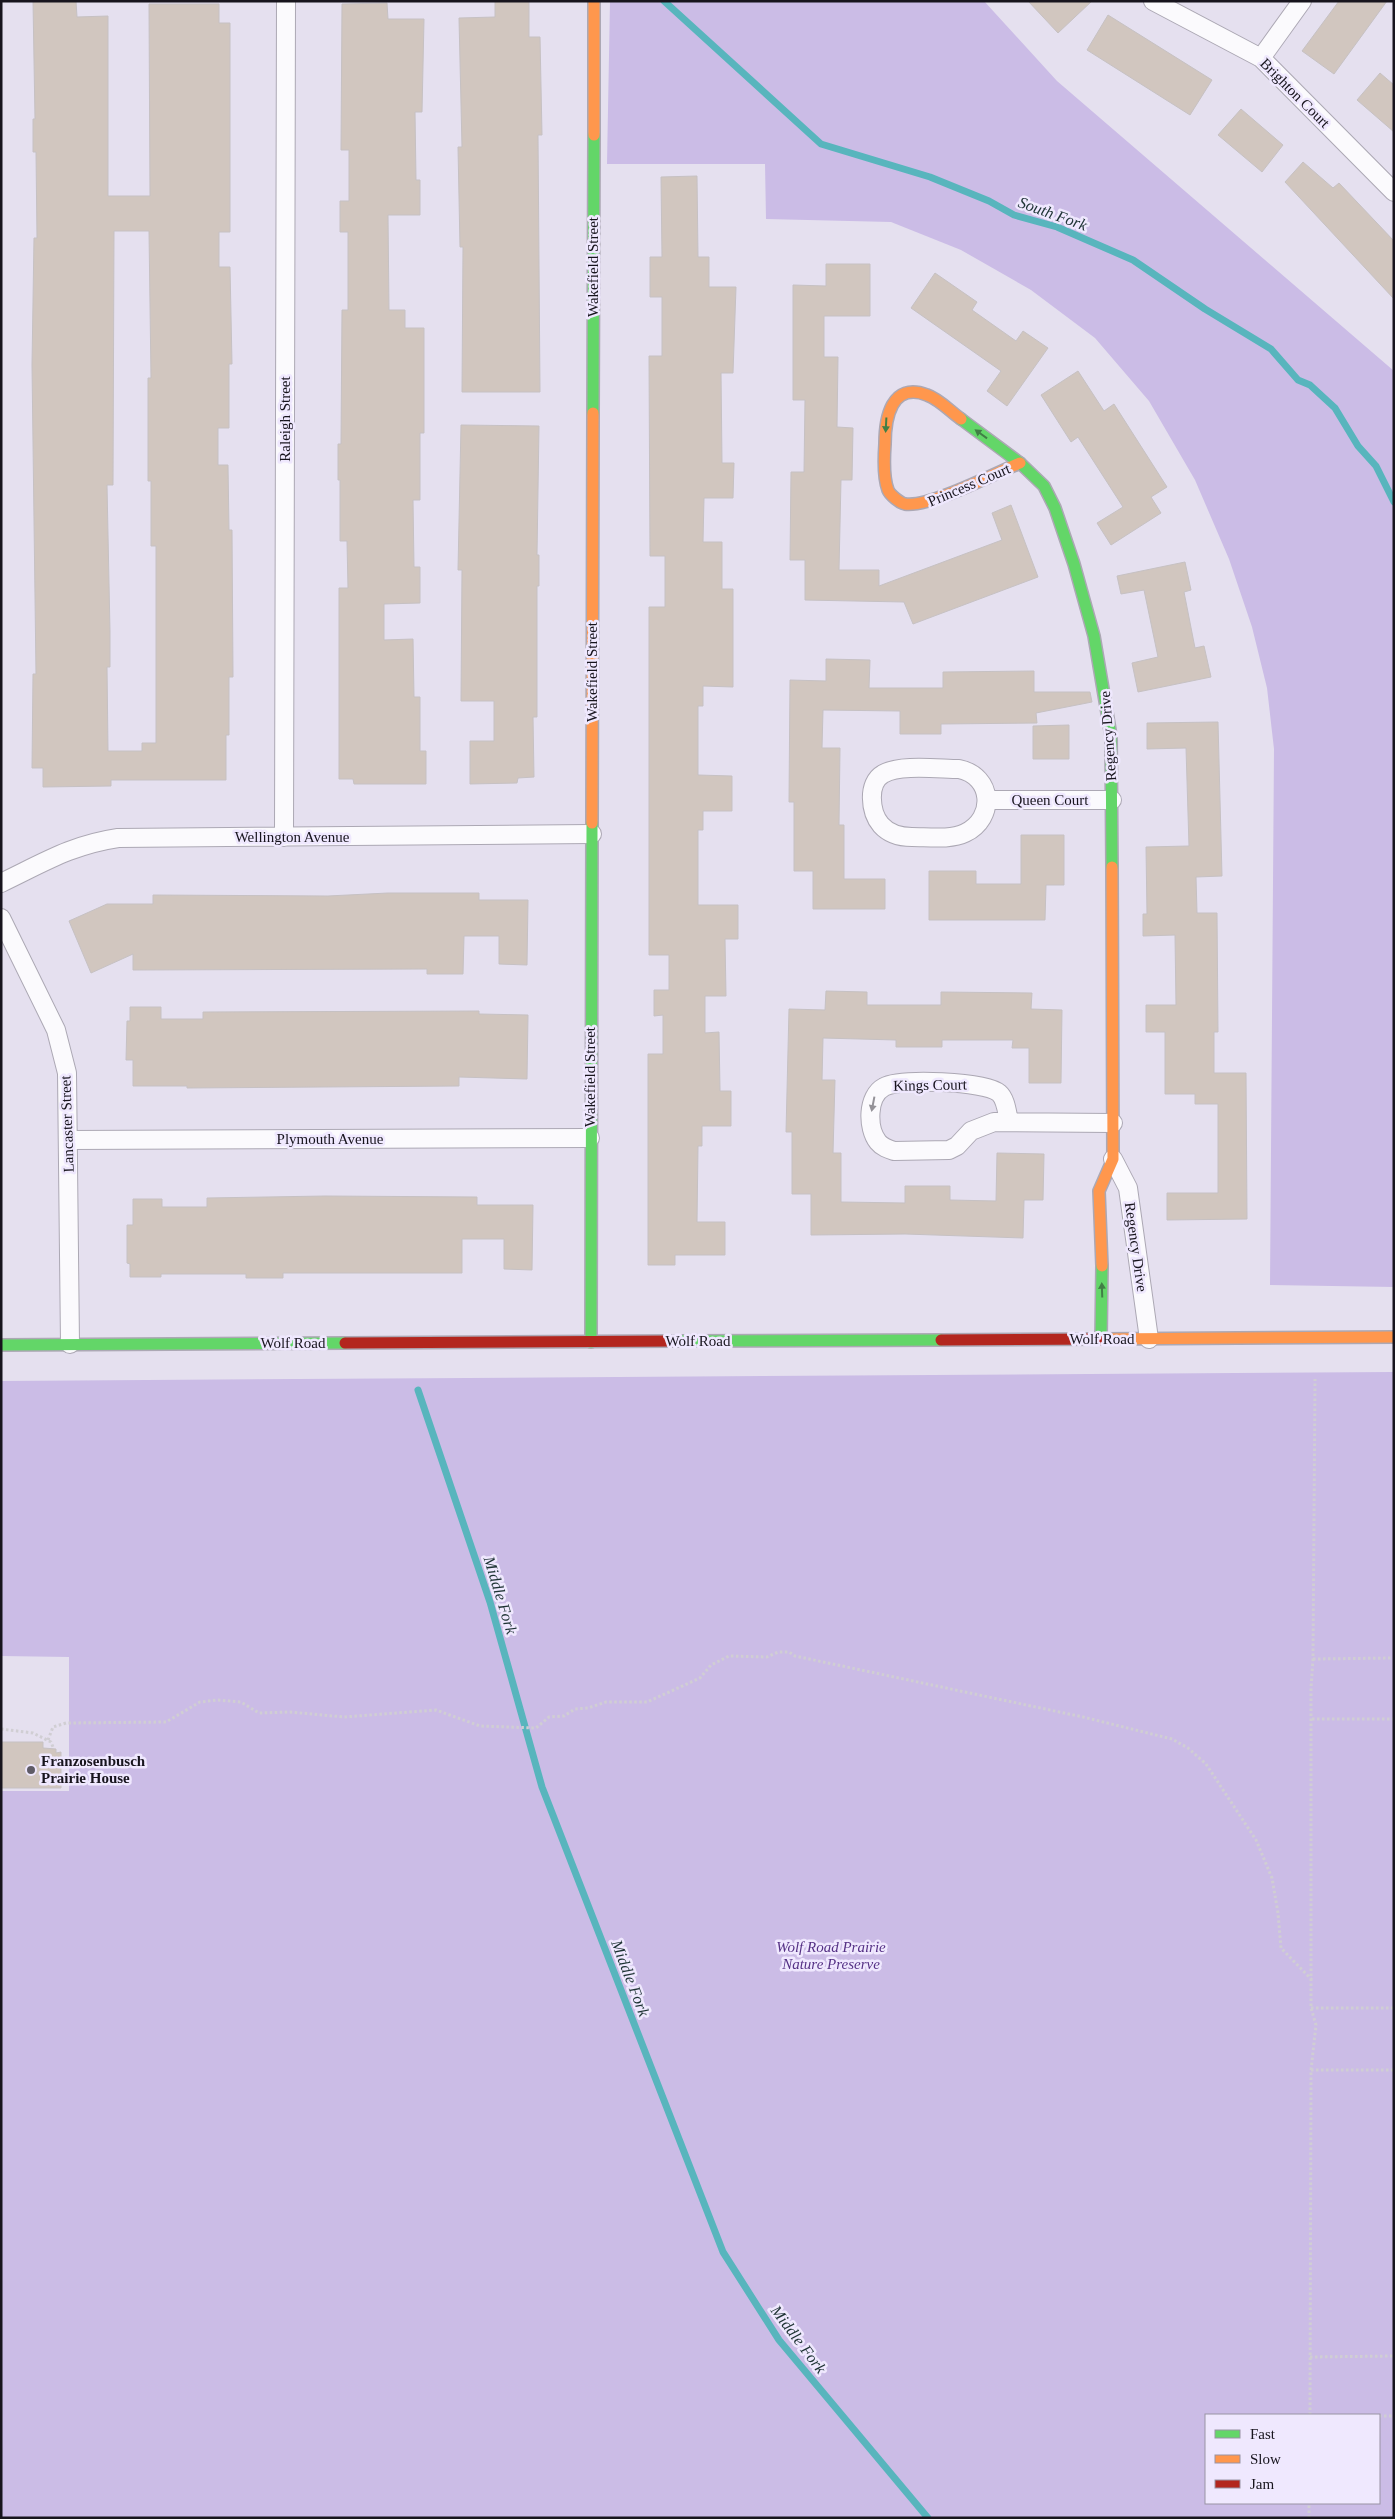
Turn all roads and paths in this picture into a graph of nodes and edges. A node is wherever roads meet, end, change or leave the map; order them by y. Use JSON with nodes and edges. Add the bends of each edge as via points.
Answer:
{"nodes":[{"id":1,"x":286,"y":1,"type":"edge"},
{"id":2,"x":594,"y":1,"type":"edge"},
{"id":3,"x":1153,"y":1,"type":"edge"},
{"id":4,"x":1302,"y":1,"type":"edge"},
{"id":5,"x":1261,"y":58,"type":"junction"},
{"id":6,"x":1394,"y":192,"type":"edge"},
{"id":7,"x":914,"y":392,"type":"joint"},
{"id":8,"x":1020,"y":463,"type":"junction"},
{"id":9,"x":988,"y":800,"type":"junction"},
{"id":10,"x":1112,"y":800,"type":"junction"},
{"id":11,"x":592,"y":834,"type":"junction"},
{"id":12,"x":284,"y":837,"type":"junction"},
{"id":13,"x":1,"y":883,"type":"edge"},
{"id":14,"x":1,"y":918,"type":"edge"},
{"id":15,"x":1010,"y":1121,"type":"junction"},
{"id":16,"x":1113,"y":1123,"type":"junction"},
{"id":17,"x":590,"y":1138,"type":"junction"},
{"id":18,"x":69,"y":1140,"type":"junction"},
{"id":19,"x":1113,"y":1159,"type":"junction"},
{"id":20,"x":1394,"y":1337,"type":"edge"},
{"id":21,"x":1102,"y":1339,"type":"junction"},
{"id":22,"x":1149,"y":1339,"type":"junction"},
{"id":23,"x":591,"y":1342,"type":"junction"},
{"id":24,"x":70,"y":1344,"type":"junction"},
{"id":25,"x":1,"y":1345,"type":"edge"},
{"id":26,"x":1315,"y":1379,"type":"dead end"},
{"id":27,"x":1313,"y":1658,"type":"junction"},
{"id":28,"x":1394,"y":1658,"type":"edge"},
{"id":29,"x":1312,"y":1719,"type":"junction"},
{"id":30,"x":1394,"y":1719,"type":"edge"},
{"id":31,"x":1,"y":1729,"type":"edge"},
{"id":32,"x":48,"y":1740,"type":"junction"},
{"id":33,"x":53,"y":1747,"type":"dead end"},
{"id":34,"x":1312,"y":1980,"type":"junction"},
{"id":35,"x":1311,"y":2008,"type":"junction"},
{"id":36,"x":1394,"y":2008,"type":"edge"},
{"id":37,"x":1311,"y":2070,"type":"junction"},
{"id":38,"x":1394,"y":2070,"type":"edge"},
{"id":39,"x":1394,"y":2356,"type":"edge"},
{"id":40,"x":1310,"y":2357,"type":"junction"},
{"id":41,"x":1310,"y":2414,"type":"edge"},
{"id":42,"x":1380,"y":2416,"type":"edge"},
{"id":43,"x":1394,"y":2416,"type":"edge"},
{"id":44,"x":1309,"y":2504,"type":"edge"},
{"id":45,"x":1309,"y":2518,"type":"edge"}],
"edges":[{"from":1,"to":12,"type":"street","name":"Raleigh Street"},
{"from":2,"to":11,"type":"street","name":"Wakefield Street"},
{"from":3,"to":5,"type":"street","name":"Brighton Court"},
{"from":4,"to":5,"type":"street"},
{"from":5,"to":6,"type":"street","name":"Brighton Court"},
{"from":8,"to":7,"type":"street","name":"Regency Drive","one_way":true,"via":[[928,395]]},
{"from":7,"to":8,"type":"street","name":"Princess Court","one_way":true,"via":[[904,394],[888,410],[886,484],[896,500],[904,504],[923,504]]},
{"from":8,"to":10,"type":"street","name":"Regency Drive","via":[[1046,489],[1081,578],[1106,692],[1111,736]]},
{"from":9,"to":9,"type":"street","via":[[985,789],[970,771],[894,770],[882,774],[874,782],[872,804],[882,826],[901,837],[953,836],[973,828],[985,812]]},
{"from":9,"to":10,"type":"street","name":"Queen Court"},
{"from":10,"to":16,"type":"street","name":"Regency Drive"},
{"from":11,"to":12,"type":"street","name":"Wellington Avenue"},
{"from":11,"to":17,"type":"street","name":"Wakefield Street"},
{"from":12,"to":13,"type":"street","name":"Wellington Avenue","via":[[143,837],[93,842],[70,849]]},
{"from":14,"to":18,"type":"street","name":"Lancaster Street","via":[[56,1030],[67,1073]]},
{"from":15,"to":15,"type":"street","name":"Kings Court","one_way":true,"via":[[1001,1095],[993,1089],[970,1083],[893,1083],[877,1091],[872,1102],[873,1131],[878,1142],[894,1151],[948,1150],[957,1146],[971,1131],[994,1122]]},
{"from":15,"to":16,"type":"street","name":"Kings Court"},
{"from":16,"to":19,"type":"street","name":"Regency Drive"},
{"from":17,"to":18,"type":"street","name":"Plymouth Avenue"},
{"from":17,"to":23,"type":"street","name":"Wakefield Street"},
{"from":18,"to":24,"type":"street","name":"Lancaster Street"},
{"from":21,"to":19,"type":"street","name":"Regency Drive","one_way":true,"via":[[1099,1192]]},
{"from":19,"to":22,"type":"street","name":"Regency Drive","via":[[1128,1188]]},
{"from":20,"to":22,"type":"street","name":"Wolf Road"},
{"from":21,"to":22,"type":"street","name":"Wolf Road"},
{"from":21,"to":23,"type":"street","name":"Wolf Road"},
{"from":23,"to":24,"type":"street","name":"Wolf Road"},
{"from":24,"to":25,"type":"street","name":"Wolf Road"},
{"from":26,"to":27,"type":"path"},
{"from":27,"to":28,"type":"path"},
{"from":27,"to":29,"type":"path"},
{"from":29,"to":30,"type":"path"},
{"from":29,"to":34,"type":"path"},
{"from":31,"to":32,"type":"path"},
{"from":32,"to":33,"type":"path"},
{"from":32,"to":34,"type":"path","via":[[53,1727],[66,1723],[166,1722],[200,1702],[218,1700],[241,1702],[259,1713],[290,1712],[319,1716],[436,1710],[480,1726],[536,1728],[549,1717],[564,1716],[575,1709],[606,1702],[647,1702],[700,1678],[711,1666],[728,1656],[767,1657],[789,1652],[795,1656],[1083,1717],[1172,1739],[1188,1748],[1206,1764],[1256,1840],[1272,1878],[1281,1948]]},
{"from":34,"to":35,"type":"path"},
{"from":35,"to":36,"type":"path"},
{"from":35,"to":37,"type":"path","via":[[1316,2026]]},
{"from":37,"to":38,"type":"path"},
{"from":37,"to":40,"type":"path"},
{"from":39,"to":40,"type":"path"},
{"from":40,"to":41,"type":"path"},
{"from":42,"to":43,"type":"path"},
{"from":44,"to":45,"type":"path"}]}
